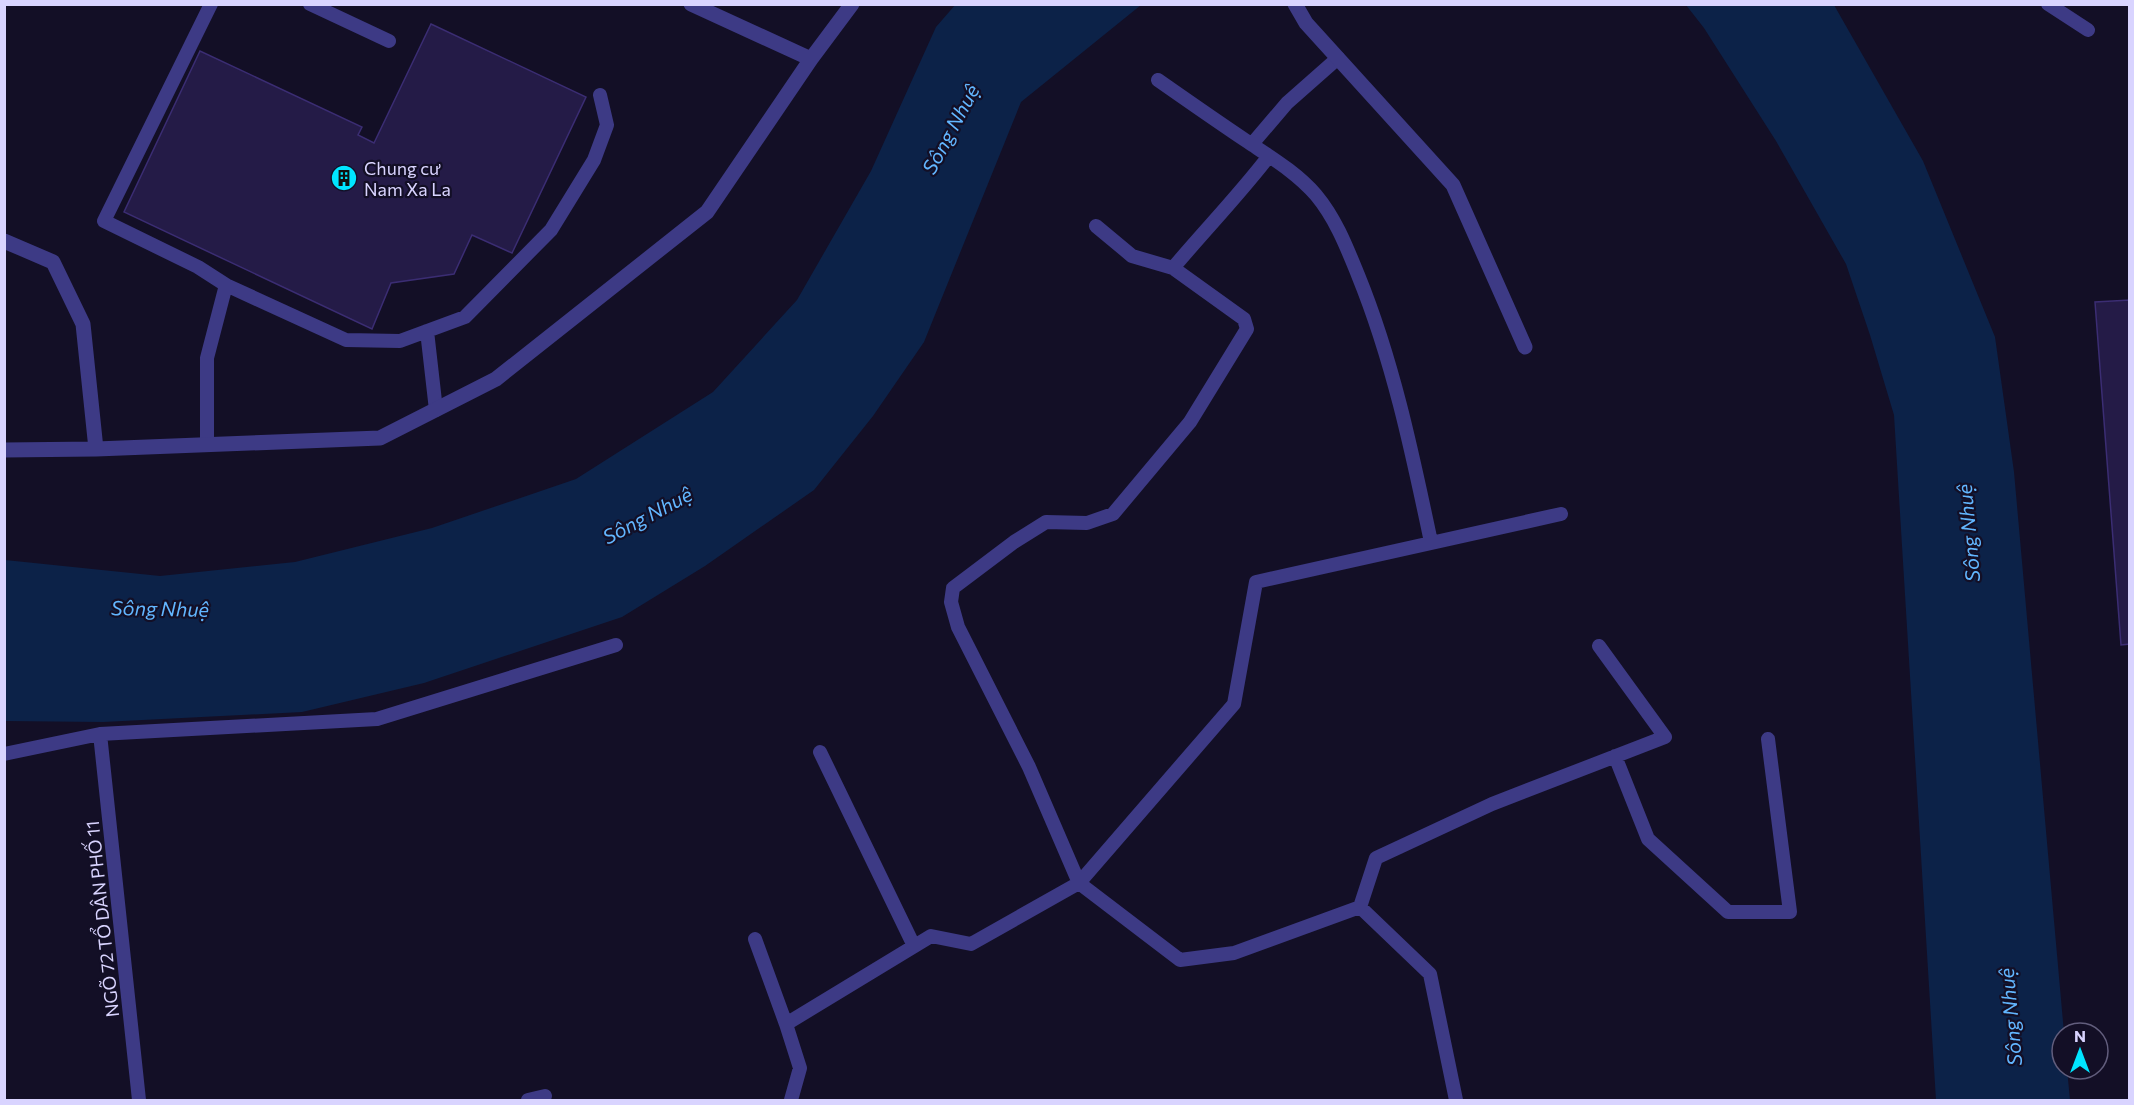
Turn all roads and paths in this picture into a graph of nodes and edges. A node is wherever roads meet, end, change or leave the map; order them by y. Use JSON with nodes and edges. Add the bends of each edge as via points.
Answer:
{"nodes":[{"id":1,"x":211,"y":4,"type":"edge"},
{"id":2,"x":310,"y":4,"type":"edge"},
{"id":3,"x":691,"y":4,"type":"edge"},
{"id":4,"x":852,"y":4,"type":"edge"},
{"id":5,"x":1295,"y":4,"type":"edge"},
{"id":6,"x":2048,"y":4,"type":"edge"},
{"id":7,"x":2088,"y":30,"type":"dead end"},
{"id":8,"x":389,"y":41,"type":"dead end"},
{"id":9,"x":1338,"y":58,"type":"junction"},
{"id":10,"x":811,"y":59,"type":"junction"},
{"id":11,"x":1158,"y":80,"type":"dead end"},
{"id":12,"x":600,"y":95,"type":"dead end"},
{"id":13,"x":1252,"y":144,"type":"junction"},
{"id":14,"x":1269,"y":156,"type":"junction"},
{"id":15,"x":1096,"y":226,"type":"dead end"},
{"id":16,"x":4,"y":242,"type":"edge"},
{"id":17,"x":1173,"y":268,"type":"junction"},
{"id":18,"x":226,"y":285,"type":"junction"},
{"id":19,"x":427,"y":331,"type":"junction"},
{"id":20,"x":1526,"y":347,"type":"dead end"},
{"id":21,"x":436,"y":410,"type":"junction"},
{"id":22,"x":207,"y":445,"type":"junction"},
{"id":23,"x":96,"y":449,"type":"junction"},
{"id":24,"x":4,"y":450,"type":"edge"},
{"id":25,"x":1561,"y":514,"type":"dead end"},
{"id":26,"x":1431,"y":542,"type":"junction"},
{"id":27,"x":616,"y":645,"type":"dead end"},
{"id":28,"x":1599,"y":646,"type":"dead end"},
{"id":29,"x":100,"y":734,"type":"junction"},
{"id":30,"x":1768,"y":739,"type":"dead end"},
{"id":31,"x":820,"y":752,"type":"dead end"},
{"id":32,"x":4,"y":754,"type":"edge"},
{"id":33,"x":1615,"y":756,"type":"junction"},
{"id":34,"x":1079,"y":884,"type":"junction"},
{"id":35,"x":1360,"y":907,"type":"junction"},
{"id":36,"x":755,"y":939,"type":"dead end"},
{"id":37,"x":914,"y":946,"type":"junction"},
{"id":38,"x":786,"y":1024,"type":"junction"},
{"id":39,"x":545,"y":1096,"type":"dead end"},
{"id":40,"x":140,"y":1101,"type":"edge"},
{"id":41,"x":528,"y":1101,"type":"edge"},
{"id":42,"x":791,"y":1101,"type":"edge"},
{"id":43,"x":1456,"y":1101,"type":"edge"}],
"edges":[{"from":1,"to":18,"type":"lane","via":[[104,221]]},
{"from":2,"to":8,"type":"lane"},
{"from":3,"to":10,"type":"street"},
{"from":4,"to":10,"type":"street"},
{"from":5,"to":9,"type":"street","via":[[1306,23]]},
{"from":6,"to":7,"type":"lane"},
{"from":9,"to":13,"type":"lane","via":[[1287,103]]},
{"from":9,"to":20,"type":"street","via":[[1452,185]]},
{"from":10,"to":21,"type":"street","via":[[707,212],[496,379]]},
{"from":11,"to":13,"type":"lane"},
{"from":12,"to":19,"type":"lane","via":[[607,125],[594,160],[551,230],[465,316]]},
{"from":13,"to":14,"type":"lane"},
{"from":14,"to":17,"type":"lane"},
{"from":14,"to":26,"type":"lane","via":[[1316,195],[1346,247],[1370,306],[1410,440]]},
{"from":15,"to":17,"type":"lane","via":[[1132,256]]},
{"from":16,"to":23,"type":"street","via":[[53,262],[83,324]]},
{"from":17,"to":34,"type":"lane","via":[[1244,319],[1247,329],[1190,422],[1113,514],[1087,523],[1046,522],[953,588],[951,602],[958,627],[1029,767]]},
{"from":18,"to":19,"type":"lane","via":[[346,340],[400,341]]},
{"from":18,"to":22,"type":"lane","via":[[207,358]]},
{"from":19,"to":21,"type":"lane"},
{"from":21,"to":22,"type":"street","via":[[380,438]]},
{"from":22,"to":23,"type":"street"},
{"from":23,"to":24,"type":"street"},
{"from":25,"to":26,"type":"lane"},
{"from":26,"to":34,"type":"lane","via":[[1256,582],[1234,704]]},
{"from":27,"to":29,"type":"lane","via":[[377,719]]},
{"from":28,"to":33,"type":"lane","via":[[1665,737]]},
{"from":29,"to":32,"type":"lane"},
{"from":29,"to":40,"type":"lane","name":"NGÕ 72 TỔ DÂN PHỐ 11"},
{"from":30,"to":33,"type":"lane","via":[[1790,912],[1728,912],[1648,839]]},
{"from":31,"to":37,"type":"lane"},
{"from":33,"to":35,"type":"lane","via":[[1492,804],[1376,858]]},
{"from":34,"to":35,"type":"lane","via":[[1180,960],[1234,953]]},
{"from":34,"to":37,"type":"lane","via":[[971,944],[931,936]]},
{"from":35,"to":43,"type":"lane","via":[[1430,974]]},
{"from":36,"to":38,"type":"lane"},
{"from":37,"to":38,"type":"lane"},
{"from":38,"to":42,"type":"lane","via":[[800,1068]]},
{"from":39,"to":41,"type":"lane"}]}
